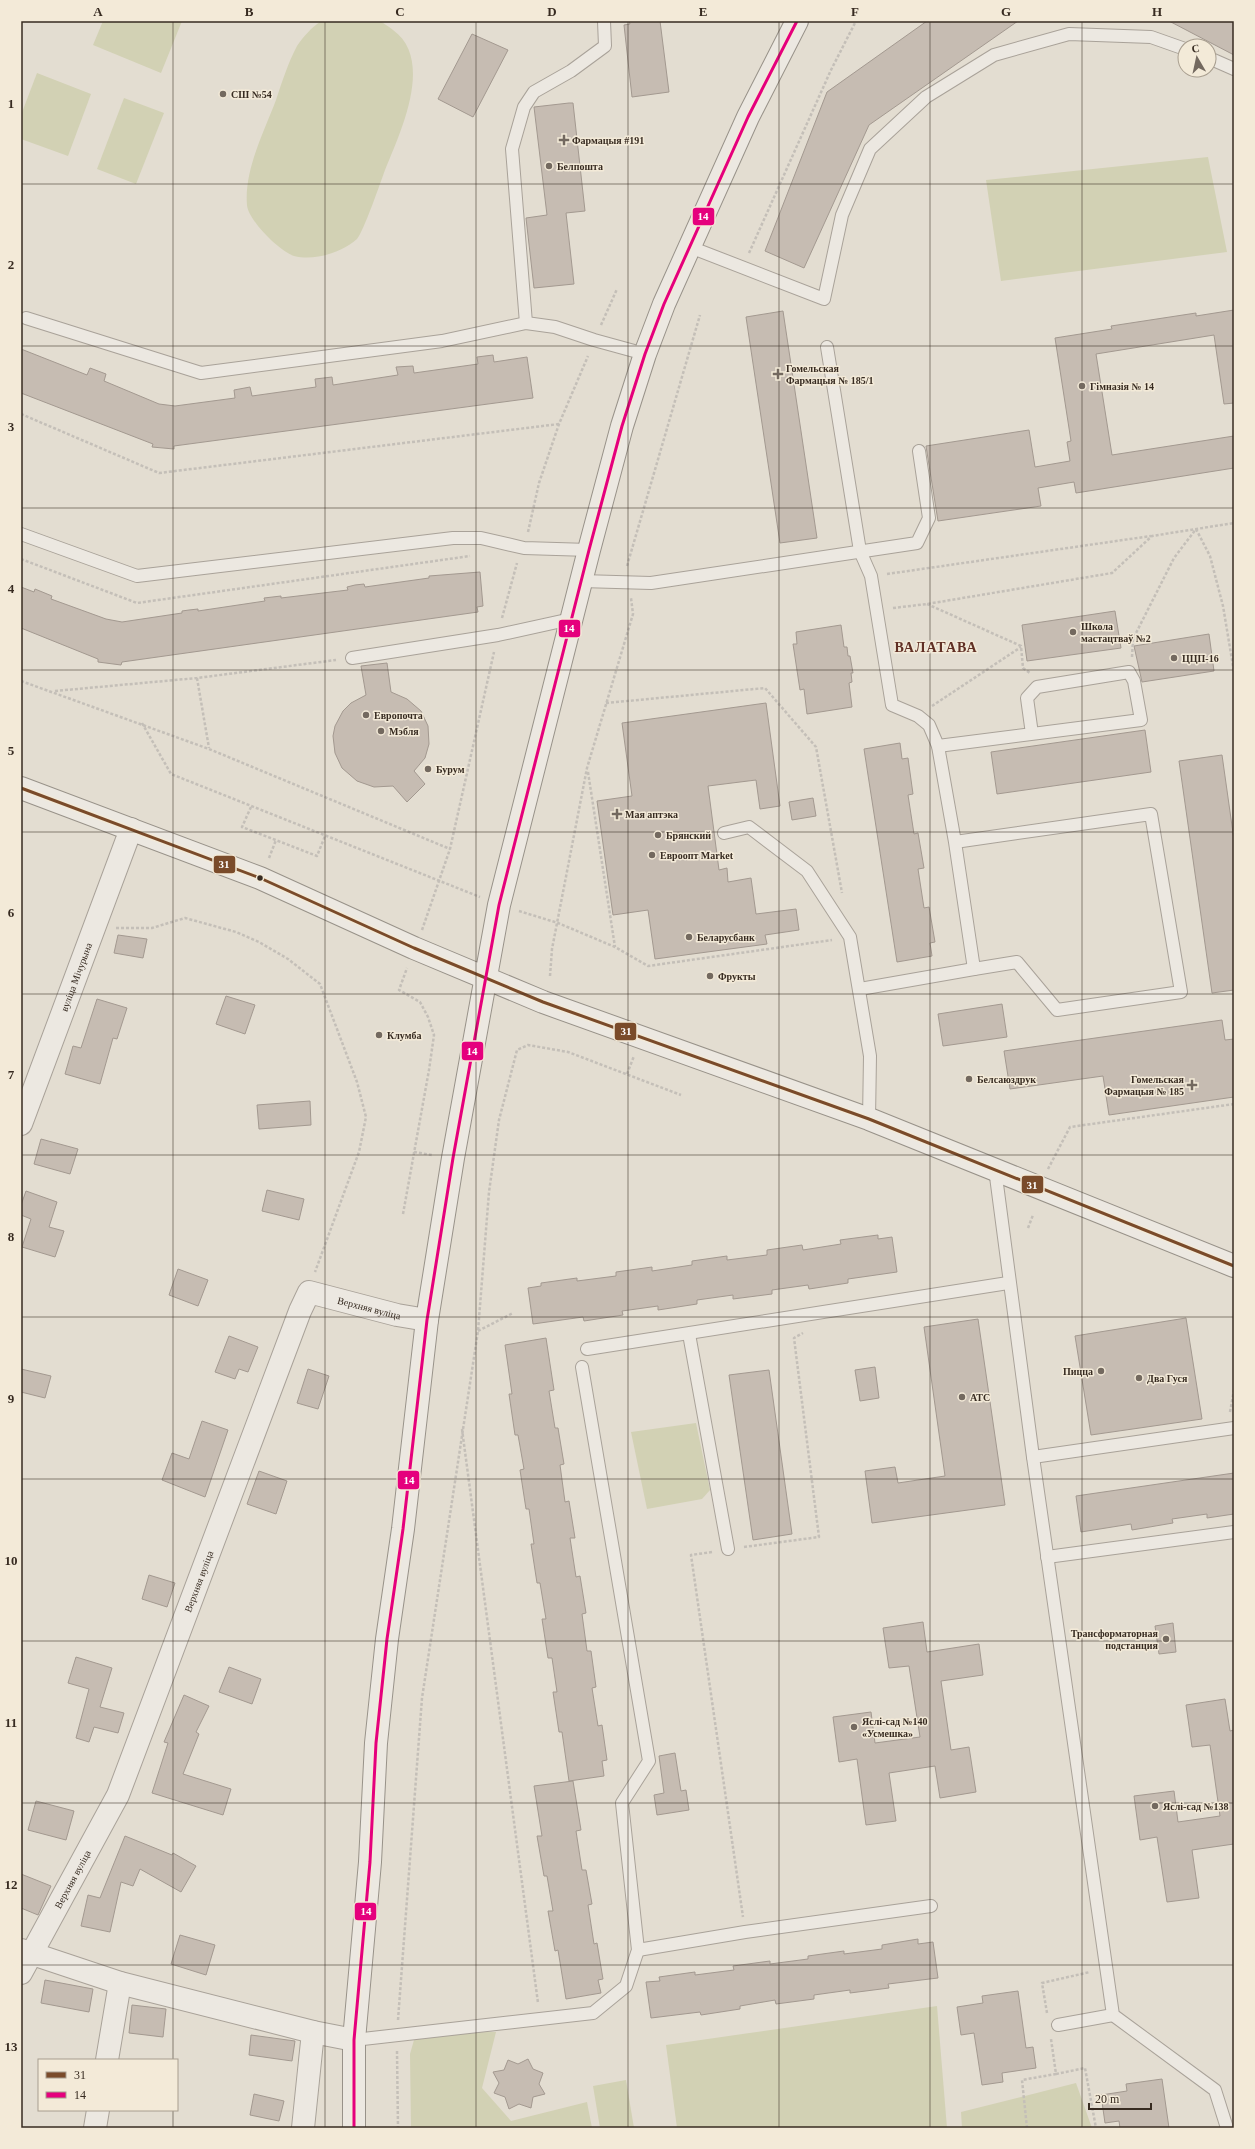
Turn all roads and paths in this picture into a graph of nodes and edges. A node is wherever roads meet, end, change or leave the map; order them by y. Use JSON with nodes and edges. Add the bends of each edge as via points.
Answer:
{"nodes":[{"id":1,"x":604,"y":21,"type":"edge"},
{"id":2,"x":797,"y":21,"type":"edge"},
{"id":3,"x":856,"y":21,"type":"edge"},
{"id":4,"x":1177,"y":46,"type":"edge"},
{"id":5,"x":1217,"y":62,"type":"edge"},
{"id":6,"x":1234,"y":69,"type":"edge"},
{"id":7,"x":690,"y":247,"type":"junction"},
{"id":8,"x":743,"y":267,"type":"junction"},
{"id":9,"x":700,"y":315,"type":"dead end"},
{"id":10,"x":26,"y":318,"type":"dead end"},
{"id":11,"x":526,"y":323,"type":"junction"},
{"id":12,"x":827,"y":347,"type":"dead end"},
{"id":13,"x":645,"y":354,"type":"junction"},
{"id":14,"x":21,"y":414,"type":"edge"},
{"id":15,"x":559,"y":424,"type":"dead end"},
{"id":16,"x":919,"y":451,"type":"dead end"},
{"id":17,"x":1234,"y":523,"type":"edge"},
{"id":18,"x":1196,"y":529,"type":"junction"},
{"id":19,"x":21,"y":534,"type":"edge"},
{"id":20,"x":1152,"y":536,"type":"junction"},
{"id":21,"x":589,"y":550,"type":"junction"},
{"id":22,"x":860,"y":551,"type":"junction"},
{"id":23,"x":870,"y":576,"type":"junction"},
{"id":24,"x":581,"y":581,"type":"junction"},
{"id":25,"x":629,"y":583,"type":"junction"},
{"id":26,"x":927,"y":604,"type":"junction"},
{"id":27,"x":876,"y":610,"type":"junction"},
{"id":28,"x":571,"y":619,"type":"junction"},
{"id":29,"x":1021,"y":646,"type":"junction"},
{"id":30,"x":352,"y":658,"type":"joint"},
{"id":31,"x":1131,"y":662,"type":"dead end"},
{"id":32,"x":1234,"y":672,"type":"edge"},
{"id":33,"x":1033,"y":675,"type":"dead end"},
{"id":34,"x":197,"y":678,"type":"junction"},
{"id":35,"x":21,"y":681,"type":"edge"},
{"id":36,"x":53,"y":691,"type":"junction"},
{"id":37,"x":606,"y":703,"type":"junction"},
{"id":38,"x":918,"y":716,"type":"junction"},
{"id":39,"x":142,"y":723,"type":"junction"},
{"id":40,"x":1032,"y":734,"type":"junction"},
{"id":41,"x":938,"y":746,"type":"junction"},
{"id":42,"x":209,"y":748,"type":"junction"},
{"id":43,"x":587,"y":768,"type":"junction"},
{"id":44,"x":21,"y":788,"type":"edge"},
{"id":45,"x":251,"y":807,"type":"junction"},
{"id":46,"x":131,"y":829,"type":"junction"},
{"id":47,"x":724,"y":833,"type":"dead end"},
{"id":48,"x":325,"y":836,"type":"junction"},
{"id":49,"x":955,"y":842,"type":"junction"},
{"id":50,"x":440,"y":882,"type":"junction"},
{"id":51,"x":843,"y":899,"type":"dead end"},
{"id":52,"x":499,"y":905,"type":"junction"},
{"id":53,"x":558,"y":923,"type":"junction"},
{"id":54,"x":95,"y":927,"type":"junction"},
{"id":55,"x":850,"y":938,"type":"junction"},
{"id":56,"x":615,"y":947,"type":"junction"},
{"id":57,"x":414,"y":948,"type":"junction"},
{"id":58,"x":974,"y":969,"type":"junction"},
{"id":59,"x":550,"y":976,"type":"dead end"},
{"id":60,"x":485,"y":978,"type":"junction"},
{"id":61,"x":860,"y":989,"type":"junction"},
{"id":62,"x":681,"y":1094,"type":"dead end"},
{"id":63,"x":1234,"y":1104,"type":"edge"},
{"id":64,"x":869,"y":1119,"type":"junction"},
{"id":65,"x":21,"y":1124,"type":"edge"},
{"id":66,"x":995,"y":1169,"type":"junction"},
{"id":67,"x":1048,"y":1169,"type":"dead end"},
{"id":68,"x":403,"y":1214,"type":"dead end"},
{"id":69,"x":1032,"y":1215,"type":"dead end"},
{"id":70,"x":1028,"y":1228,"type":"dead end"},
{"id":71,"x":1234,"y":1266,"type":"edge"},
{"id":72,"x":1008,"y":1283,"type":"junction"},
{"id":73,"x":309,"y":1292,"type":"junction"},
{"id":74,"x":513,"y":1312,"type":"dead end"},
{"id":75,"x":427,"y":1320,"type":"junction"},
{"id":76,"x":478,"y":1331,"type":"junction"},
{"id":77,"x":808,"y":1331,"type":"dead end"},
{"id":78,"x":689,"y":1334,"type":"junction"},
{"id":79,"x":587,"y":1349,"type":"dead end"},
{"id":80,"x":582,"y":1367,"type":"dead end"},
{"id":81,"x":1234,"y":1428,"type":"edge"},
{"id":82,"x":462,"y":1429,"type":"junction"},
{"id":83,"x":1033,"y":1457,"type":"junction"},
{"id":84,"x":1234,"y":1532,"type":"edge"},
{"id":85,"x":728,"y":1549,"type":"junction"},
{"id":86,"x":1047,"y":1557,"type":"junction"},
{"id":87,"x":931,"y":1906,"type":"dead end"},
{"id":88,"x":745,"y":1932,"type":"junction"},
{"id":89,"x":638,"y":1950,"type":"junction"},
{"id":90,"x":27,"y":1951,"type":"edge"},
{"id":91,"x":1093,"y":1971,"type":"dead end"},
{"id":92,"x":21,"y":1973,"type":"edge"},
{"id":93,"x":120,"y":1983,"type":"junction"},
{"id":94,"x":539,"y":2008,"type":"dead end"},
{"id":95,"x":1113,"y":2015,"type":"junction"},
{"id":96,"x":1053,"y":2023,"type":"joint"},
{"id":97,"x":313,"y":2032,"type":"junction"},
{"id":98,"x":397,"y":2035,"type":"junction"},
{"id":99,"x":1050,"y":2036,"type":"dead end"},
{"id":100,"x":354,"y":2040,"type":"junction"},
{"id":101,"x":107,"y":2059,"type":"edge"},
{"id":102,"x":1056,"y":2074,"type":"junction"},
{"id":103,"x":98,"y":2111,"type":"edge"},
{"id":104,"x":1234,"y":2127,"type":"edge"},
{"id":105,"x":95,"y":2128,"type":"edge"},
{"id":106,"x":303,"y":2128,"type":"edge"},
{"id":107,"x":354,"y":2128,"type":"edge"},
{"id":108,"x":398,"y":2128,"type":"edge"},
{"id":109,"x":1027,"y":2128,"type":"edge"},
{"id":110,"x":1096,"y":2128,"type":"edge"},
{"id":111,"x":1228,"y":2128,"type":"edge"}],
"edges":[{"from":1,"to":11,"type":"lane","via":[[605,46],[571,71],[534,92],[524,107],[512,149]]},
{"from":2,"to":7,"type":"street","via":[[748,117]]},
{"from":3,"to":8,"type":"path","via":[[831,70]]},
{"from":4,"to":8,"type":"lane","via":[[1150,37],[1069,34],[994,55],[926,97],[870,149],[842,215],[824,299]]},
{"from":5,"to":6,"type":"lane"},
{"from":7,"to":8,"type":"lane"},
{"from":7,"to":13,"type":"street"},
{"from":9,"to":25,"type":"path","via":[[627,563]]},
{"from":10,"to":11,"type":"lane","via":[[201,373],[442,341]]},
{"from":11,"to":13,"type":"lane","via":[[555,326]]},
{"from":12,"to":22,"type":"lane"},
{"from":13,"to":21,"type":"street","via":[[622,426]]},
{"from":14,"to":15,"type":"path","via":[[159,473]]},
{"from":16,"to":22,"type":"lane","via":[[929,518],[917,543]]},
{"from":17,"to":18,"type":"path"},
{"from":18,"to":20,"type":"path"},
{"from":18,"to":31,"type":"path","via":[[1174,558],[1133,639]]},
{"from":18,"to":32,"type":"path","via":[[1210,556],[1223,606]]},
{"from":19,"to":21,"type":"lane","via":[[136,576],[452,538],[481,538],[524,548]]},
{"from":20,"to":23,"type":"path"},
{"from":20,"to":26,"type":"path","via":[[1112,573]]},
{"from":21,"to":24,"type":"street"},
{"from":22,"to":23,"type":"lane"},
{"from":22,"to":25,"type":"lane","via":[[651,583]]},
{"from":23,"to":27,"type":"lane"},
{"from":24,"to":25,"type":"lane"},
{"from":24,"to":28,"type":"street"},
{"from":25,"to":37,"type":"path","via":[[633,614]]},
{"from":26,"to":27,"type":"path"},
{"from":26,"to":29,"type":"path"},
{"from":27,"to":38,"type":"lane","via":[[892,705]]},
{"from":28,"to":30,"type":"lane","via":[[498,635]]},
{"from":28,"to":52,"type":"street"},
{"from":29,"to":33,"type":"path","via":[[1023,668]]},
{"from":29,"to":38,"type":"path"},
{"from":30,"to":34,"type":"path"},
{"from":34,"to":36,"type":"path"},
{"from":34,"to":42,"type":"path"},
{"from":35,"to":36,"type":"path"},
{"from":36,"to":39,"type":"path"},
{"from":37,"to":43,"type":"path"},
{"from":37,"to":51,"type":"path","via":[[765,688],[816,747]]},
{"from":38,"to":41,"type":"lane","via":[[929,725]]},
{"from":39,"to":42,"type":"path"},
{"from":39,"to":45,"type":"path","via":[[171,774]]},
{"from":40,"to":40,"type":"lane","via":[[1141,720],[1134,681],[1129,672],[1037,687],[1027,698]]},
{"from":40,"to":41,"type":"lane"},
{"from":41,"to":49,"type":"lane"},
{"from":42,"to":50,"type":"path","via":[[450,849]]},
{"from":43,"to":53,"type":"path"},
{"from":43,"to":56,"type":"path"},
{"from":44,"to":46,"type":"street"},
{"from":45,"to":48,"type":"path"},
{"from":45,"to":48,"type":"path","via":[[242,827],[317,856]]},
{"from":46,"to":54,"type":"street","name":"вуліца Мічурына"},
{"from":46,"to":57,"type":"street","via":[[260,878]]},
{"from":47,"to":55,"type":"lane","via":[[749,827],[807,871]]},
{"from":48,"to":50,"type":"path"},
{"from":49,"to":58,"type":"lane"},
{"from":49,"to":58,"type":"lane","via":[[1151,814],[1181,992],[1057,1010],[1016,962]]},
{"from":50,"to":52,"type":"path"},
{"from":50,"to":57,"type":"path"},
{"from":52,"to":53,"type":"path"},
{"from":52,"to":60,"type":"street"},
{"from":53,"to":56,"type":"path"},
{"from":53,"to":59,"type":"path","via":[[552,949]]},
{"from":54,"to":65,"type":"street","name":"вуліца Мічурына"},
{"from":54,"to":73,"type":"path","via":[[152,928],[185,918],[236,932],[260,942],[288,959],[320,984],[357,1082],[366,1117],[359,1152]]},
{"from":55,"to":56,"type":"path","via":[[648,966]]},
{"from":55,"to":61,"type":"lane"},
{"from":57,"to":60,"type":"street"},
{"from":57,"to":68,"type":"path","via":[[399,990],[420,1002],[434,1035]]},
{"from":58,"to":61,"type":"lane"},
{"from":60,"to":64,"type":"street","via":[[550,1005]]},
{"from":60,"to":75,"type":"street"},
{"from":61,"to":64,"type":"lane","via":[[870,1056]]},
{"from":62,"to":76,"type":"path","via":[[568,1052],[528,1045],[517,1050],[499,1120]]},
{"from":63,"to":67,"type":"path","via":[[1070,1127]]},
{"from":64,"to":66,"type":"street"},
{"from":66,"to":71,"type":"street"},
{"from":66,"to":72,"type":"lane"},
{"from":69,"to":70,"type":"path"},
{"from":72,"to":78,"type":"lane"},
{"from":72,"to":83,"type":"lane"},
{"from":73,"to":75,"type":"street","name":"Верхняя вуліца","via":[[397,1315]]},
{"from":73,"to":90,"type":"street","name":"Верхняя вуліца","via":[[300,1310],[118,1795]]},
{"from":74,"to":76,"type":"path"},
{"from":75,"to":100,"type":"street","via":[[376,1743],[370,1862]]},
{"from":76,"to":82,"type":"path"},
{"from":77,"to":85,"type":"path","via":[[794,1338],[819,1537]]},
{"from":78,"to":79,"type":"lane"},
{"from":78,"to":85,"type":"lane"},
{"from":80,"to":89,"type":"lane","via":[[649,1761],[622,1804]]},
{"from":81,"to":83,"type":"lane"},
{"from":82,"to":94,"type":"path"},
{"from":82,"to":98,"type":"path","via":[[422,1698]]},
{"from":83,"to":86,"type":"lane"},
{"from":84,"to":86,"type":"lane"},
{"from":85,"to":88,"type":"path","via":[[691,1555]]},
{"from":86,"to":95,"type":"lane"},
{"from":87,"to":88,"type":"lane"},
{"from":88,"to":89,"type":"lane"},
{"from":89,"to":98,"type":"lane","via":[[626,1986],[594,2013]]},
{"from":90,"to":92,"type":"street","name":"Верхняя вуліца"},
{"from":90,"to":93,"type":"street"},
{"from":91,"to":96,"type":"path","via":[[1042,1983]]},
{"from":93,"to":97,"type":"street"},
{"from":93,"to":101,"type":"street"},
{"from":95,"to":96,"type":"lane"},
{"from":95,"to":111,"type":"lane","via":[[1215,2090]]},
{"from":97,"to":100,"type":"street"},
{"from":97,"to":106,"type":"street"},
{"from":98,"to":100,"type":"lane"},
{"from":98,"to":108,"type":"path"},
{"from":99,"to":102,"type":"path"},
{"from":100,"to":107,"type":"street"},
{"from":102,"to":109,"type":"path","via":[[1022,2080]]},
{"from":102,"to":110,"type":"path","via":[[1085,2068]]},
{"from":103,"to":105,"type":"street"},
{"from":104,"to":111,"type":"lane"}]}
